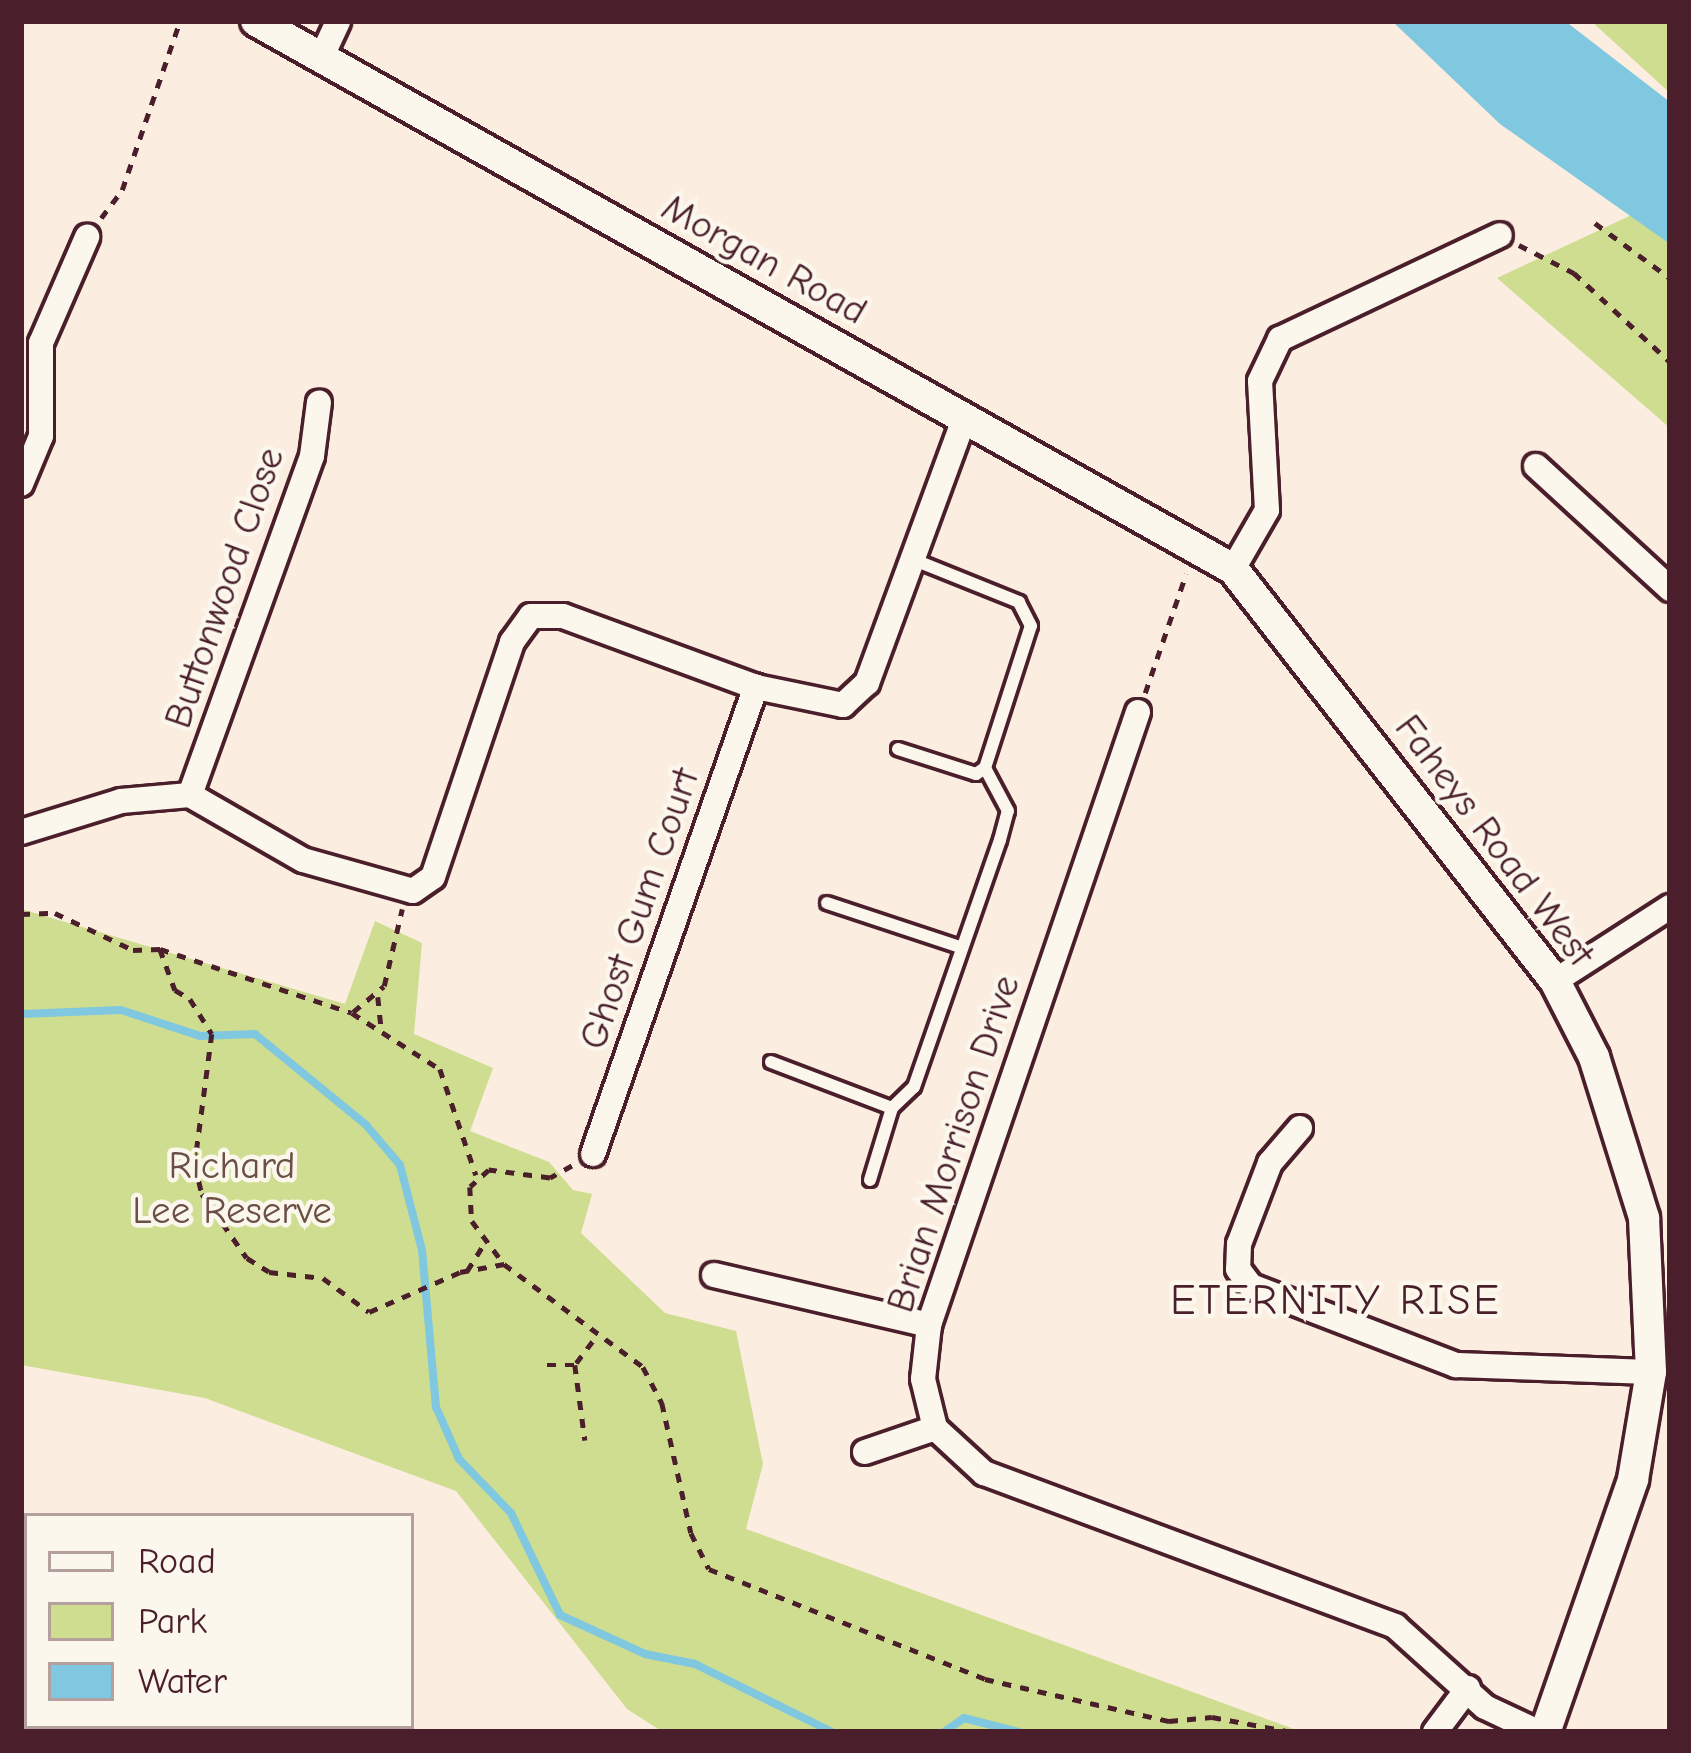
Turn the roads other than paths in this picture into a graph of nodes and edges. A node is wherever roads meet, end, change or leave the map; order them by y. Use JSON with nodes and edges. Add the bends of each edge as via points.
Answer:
{"nodes":[{"id":1,"x":256,"y":21,"type":"edge"},
{"id":2,"x":338,"y":21,"type":"edge"},
{"id":3,"x":322,"y":56,"type":"junction"},
{"id":4,"x":1500,"y":235,"type":"road end"},
{"id":5,"x":87,"y":237,"type":"road end"},
{"id":6,"x":319,"y":402,"type":"dead end"},
{"id":7,"x":965,"y":418,"type":"junction"},
{"id":8,"x":1537,"y":466,"type":"dead end"},
{"id":9,"x":21,"y":484,"type":"edge"},
{"id":10,"x":911,"y":559,"type":"junction"},
{"id":11,"x":1233,"y":569,"type":"junction"},
{"id":12,"x":1670,"y":589,"type":"edge"},
{"id":13,"x":756,"y":687,"type":"junction"},
{"id":14,"x":1138,"y":712,"type":"road end"},
{"id":15,"x":898,"y":749,"type":"dead end"},
{"id":16,"x":985,"y":768,"type":"junction"},
{"id":17,"x":190,"y":795,"type":"junction"},
{"id":18,"x":21,"y":832,"type":"edge"},
{"id":19,"x":827,"y":903,"type":"dead end"},
{"id":20,"x":1670,"y":907,"type":"edge"},
{"id":21,"x":960,"y":947,"type":"junction"},
{"id":22,"x":1555,"y":981,"type":"junction"},
{"id":23,"x":771,"y":1062,"type":"dead end"},
{"id":24,"x":892,"y":1108,"type":"junction"},
{"id":25,"x":1300,"y":1128,"type":"dead end"},
{"id":26,"x":593,"y":1154,"type":"road end"},
{"id":27,"x":870,"y":1180,"type":"dead end"},
{"id":28,"x":714,"y":1275,"type":"dead end"},
{"id":29,"x":929,"y":1325,"type":"junction"},
{"id":30,"x":1651,"y":1372,"type":"junction"},
{"id":31,"x":935,"y":1428,"type":"junction"},
{"id":32,"x":865,"y":1452,"type":"dead end"},
{"id":33,"x":1468,"y":1688,"type":"junction"},
{"id":34,"x":1435,"y":1732,"type":"edge"},
{"id":35,"x":1541,"y":1732,"type":"edge"}],
"edges":[{"from":1,"to":3,"type":"street","name":"Morgan Road"},
{"from":2,"to":3,"type":"street"},
{"from":3,"to":7,"type":"street","name":"Morgan Road"},
{"from":4,"to":11,"type":"street","via":[[1280,340],[1260,381],[1267,510]]},
{"from":5,"to":9,"type":"street","via":[[41,343],[41,436]]},
{"from":6,"to":17,"type":"street","name":"Buttonwood Close","via":[[312,456]]},
{"from":7,"to":10,"type":"street"},
{"from":7,"to":11,"type":"street","name":"Morgan Road"},
{"from":8,"to":12,"type":"street"},
{"from":10,"to":13,"type":"street","via":[[856,698],[828,706]]},
{"from":10,"to":16,"type":"lane","via":[[1018,602],[1030,618]]},
{"from":11,"to":22,"type":"street","name":"Faheys Road West"},
{"from":13,"to":17,"type":"street","via":[[563,616],[531,616],[512,642],[434,877],[405,892],[303,860]]},
{"from":13,"to":26,"type":"street","name":"Ghost Gum Court"},
{"from":14,"to":29,"type":"street","name":"Brian Morrison Drive"},
{"from":15,"to":16,"type":"lane","via":[[955,769]]},
{"from":16,"to":21,"type":"lane","via":[[1008,811]]},
{"from":17,"to":18,"type":"street","via":[[121,801]]},
{"from":19,"to":21,"type":"lane"},
{"from":20,"to":22,"type":"street"},
{"from":21,"to":24,"type":"lane","via":[[914,1087]]},
{"from":22,"to":30,"type":"street","name":"Faheys Road West","via":[[1601,1076],[1644,1218]]},
{"from":23,"to":24,"type":"lane"},
{"from":24,"to":27,"type":"lane"},
{"from":25,"to":30,"type":"street","via":[[1270,1163],[1239,1244],[1238,1269],[1251,1286],[1456,1365]]},
{"from":28,"to":29,"type":"street"},
{"from":29,"to":31,"type":"street","name":"Brian Morrison Drive","via":[[923,1379]]},
{"from":30,"to":35,"type":"street","name":"Faheys Road West","via":[[1633,1480]]},
{"from":31,"to":32,"type":"street"},
{"from":31,"to":33,"type":"street","via":[[984,1473],[1395,1626]]},
{"from":33,"to":34,"type":"street"},
{"from":33,"to":35,"type":"street","via":[[1498,1717]]}]}
